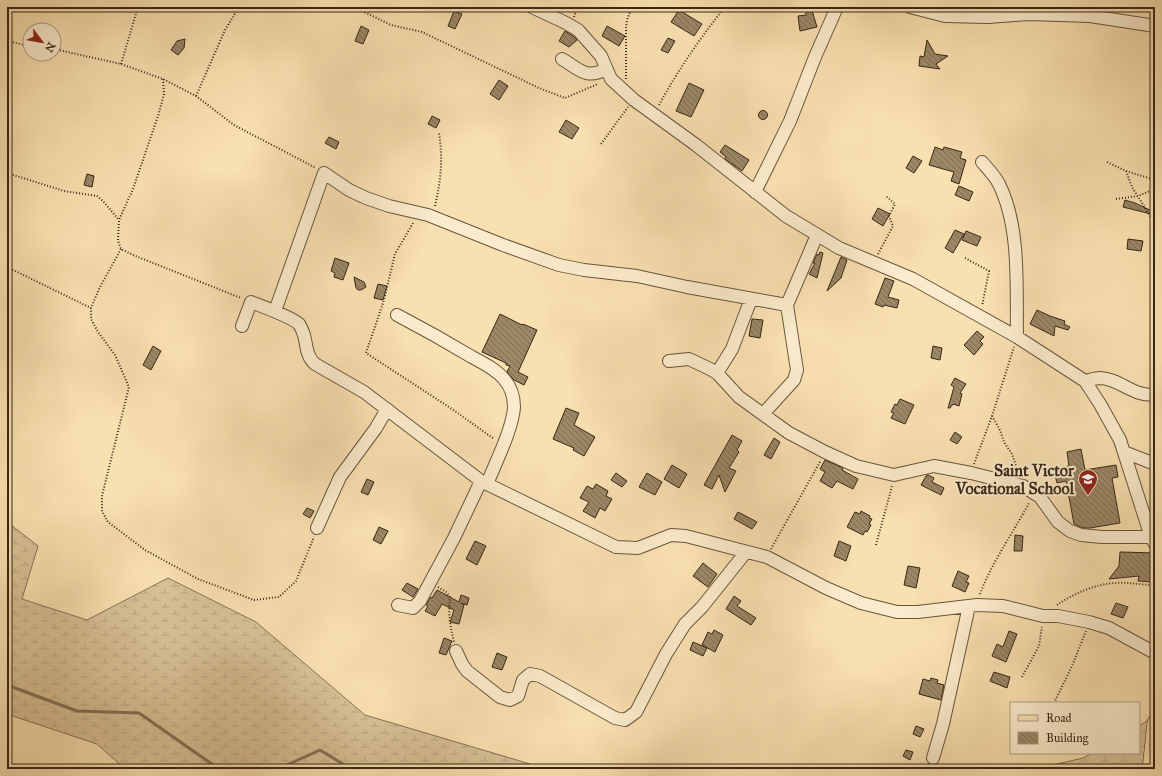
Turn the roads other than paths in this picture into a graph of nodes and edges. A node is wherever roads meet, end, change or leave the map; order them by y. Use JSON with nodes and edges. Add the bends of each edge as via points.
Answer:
{"nodes":[{"id":1,"x":532,"y":7,"type":"edge"},
{"id":2,"x":837,"y":7,"type":"edge"},
{"id":3,"x":910,"y":7,"type":"edge"},
{"id":4,"x":1155,"y":26,"type":"edge"},
{"id":5,"x":562,"y":59,"type":"dead end"},
{"id":6,"x":608,"y":74,"type":"junction"},
{"id":7,"x":982,"y":162,"type":"dead end"},
{"id":8,"x":755,"y":192,"type":"junction"},
{"id":9,"x":817,"y":235,"type":"junction"},
{"id":10,"x":752,"y":299,"type":"junction"},
{"id":11,"x":787,"y":305,"type":"junction"},
{"id":12,"x":275,"y":311,"type":"junction"},
{"id":13,"x":397,"y":315,"type":"dead end"},
{"id":14,"x":242,"y":326,"type":"dead end"},
{"id":15,"x":1017,"y":337,"type":"junction"},
{"id":16,"x":669,"y":361,"type":"dead end"},
{"id":17,"x":717,"y":374,"type":"junction"},
{"id":18,"x":1085,"y":381,"type":"junction"},
{"id":19,"x":1155,"y":395,"type":"edge"},
{"id":20,"x":387,"y":409,"type":"junction"},
{"id":21,"x":763,"y":414,"type":"junction"},
{"id":22,"x":1124,"y":452,"type":"junction"},
{"id":23,"x":1155,"y":464,"type":"edge"},
{"id":24,"x":484,"y":483,"type":"junction"},
{"id":25,"x":317,"y":528,"type":"road end"},
{"id":26,"x":1153,"y":541,"type":"edge"},
{"id":27,"x":746,"y":552,"type":"junction"},
{"id":28,"x":398,"y":605,"type":"dead end"},
{"id":29,"x":973,"y":606,"type":"junction"},
{"id":30,"x":456,"y":651,"type":"road end"},
{"id":31,"x":1155,"y":653,"type":"edge"},
{"id":32,"x":1155,"y":722,"type":"edge"},
{"id":33,"x":933,"y":758,"type":"dead end"},
{"id":34,"x":1150,"y":769,"type":"edge"}],
"edges":[{"from":1,"to":6,"type":"street","via":[[578,30],[599,52]]},
{"from":2,"to":8,"type":"street","via":[[790,121]]},
{"from":3,"to":4,"type":"street","via":[[945,16],[1090,16]]},
{"from":5,"to":6,"type":"street","via":[[589,75]]},
{"from":6,"to":8,"type":"street","via":[[630,97]]},
{"from":7,"to":15,"type":"street","via":[[998,182],[1007,204],[1015,248]]},
{"from":8,"to":9,"type":"street","via":[[786,216]]},
{"from":9,"to":11,"type":"street"},
{"from":9,"to":15,"type":"street","via":[[839,248],[913,279]]},
{"from":10,"to":11,"type":"street"},
{"from":10,"to":12,"type":"street","via":[[637,276],[559,265],[503,246],[432,217],[366,198],[324,173]]},
{"from":10,"to":17,"type":"street","via":[[732,349]]},
{"from":11,"to":21,"type":"street","via":[[797,370],[794,380]]},
{"from":12,"to":14,"type":"street","via":[[251,302]]},
{"from":12,"to":20,"type":"street","via":[[299,324],[304,333],[310,359],[315,364],[364,392]]},
{"from":13,"to":24,"type":"street","via":[[489,367],[504,379],[513,393],[514,408],[503,446]]},
{"from":15,"to":18,"type":"street"},
{"from":16,"to":17,"type":"street","via":[[689,359]]},
{"from":17,"to":21,"type":"street","via":[[739,397]]},
{"from":18,"to":19,"type":"street","via":[[1106,378],[1139,394]]},
{"from":18,"to":22,"type":"street","via":[[1120,440]]},
{"from":20,"to":24,"type":"street"},
{"from":20,"to":25,"type":"street","via":[[340,477]]},
{"from":21,"to":26,"type":"street","via":[[789,433],[856,466],[894,475],[934,466],[1023,486],[1040,498],[1058,522],[1070,531],[1081,535]]},
{"from":22,"to":23,"type":"street"},
{"from":22,"to":26,"type":"street"},
{"from":24,"to":27,"type":"street","via":[[616,547],[638,548],[671,535],[715,542]]},
{"from":24,"to":28,"type":"street","via":[[417,606],[413,608]]},
{"from":27,"to":29,"type":"street","via":[[767,556],[826,588],[861,603],[897,612]]},
{"from":27,"to":30,"type":"street","via":[[682,628],[636,712],[625,720],[615,718],[540,676],[530,674],[523,680],[518,696],[510,700],[500,698],[467,671]]},
{"from":29,"to":31,"type":"street","via":[[1003,606],[1043,616],[1089,622],[1109,628]]},
{"from":29,"to":33,"type":"street"},
{"from":32,"to":34,"type":"main road"}]}
